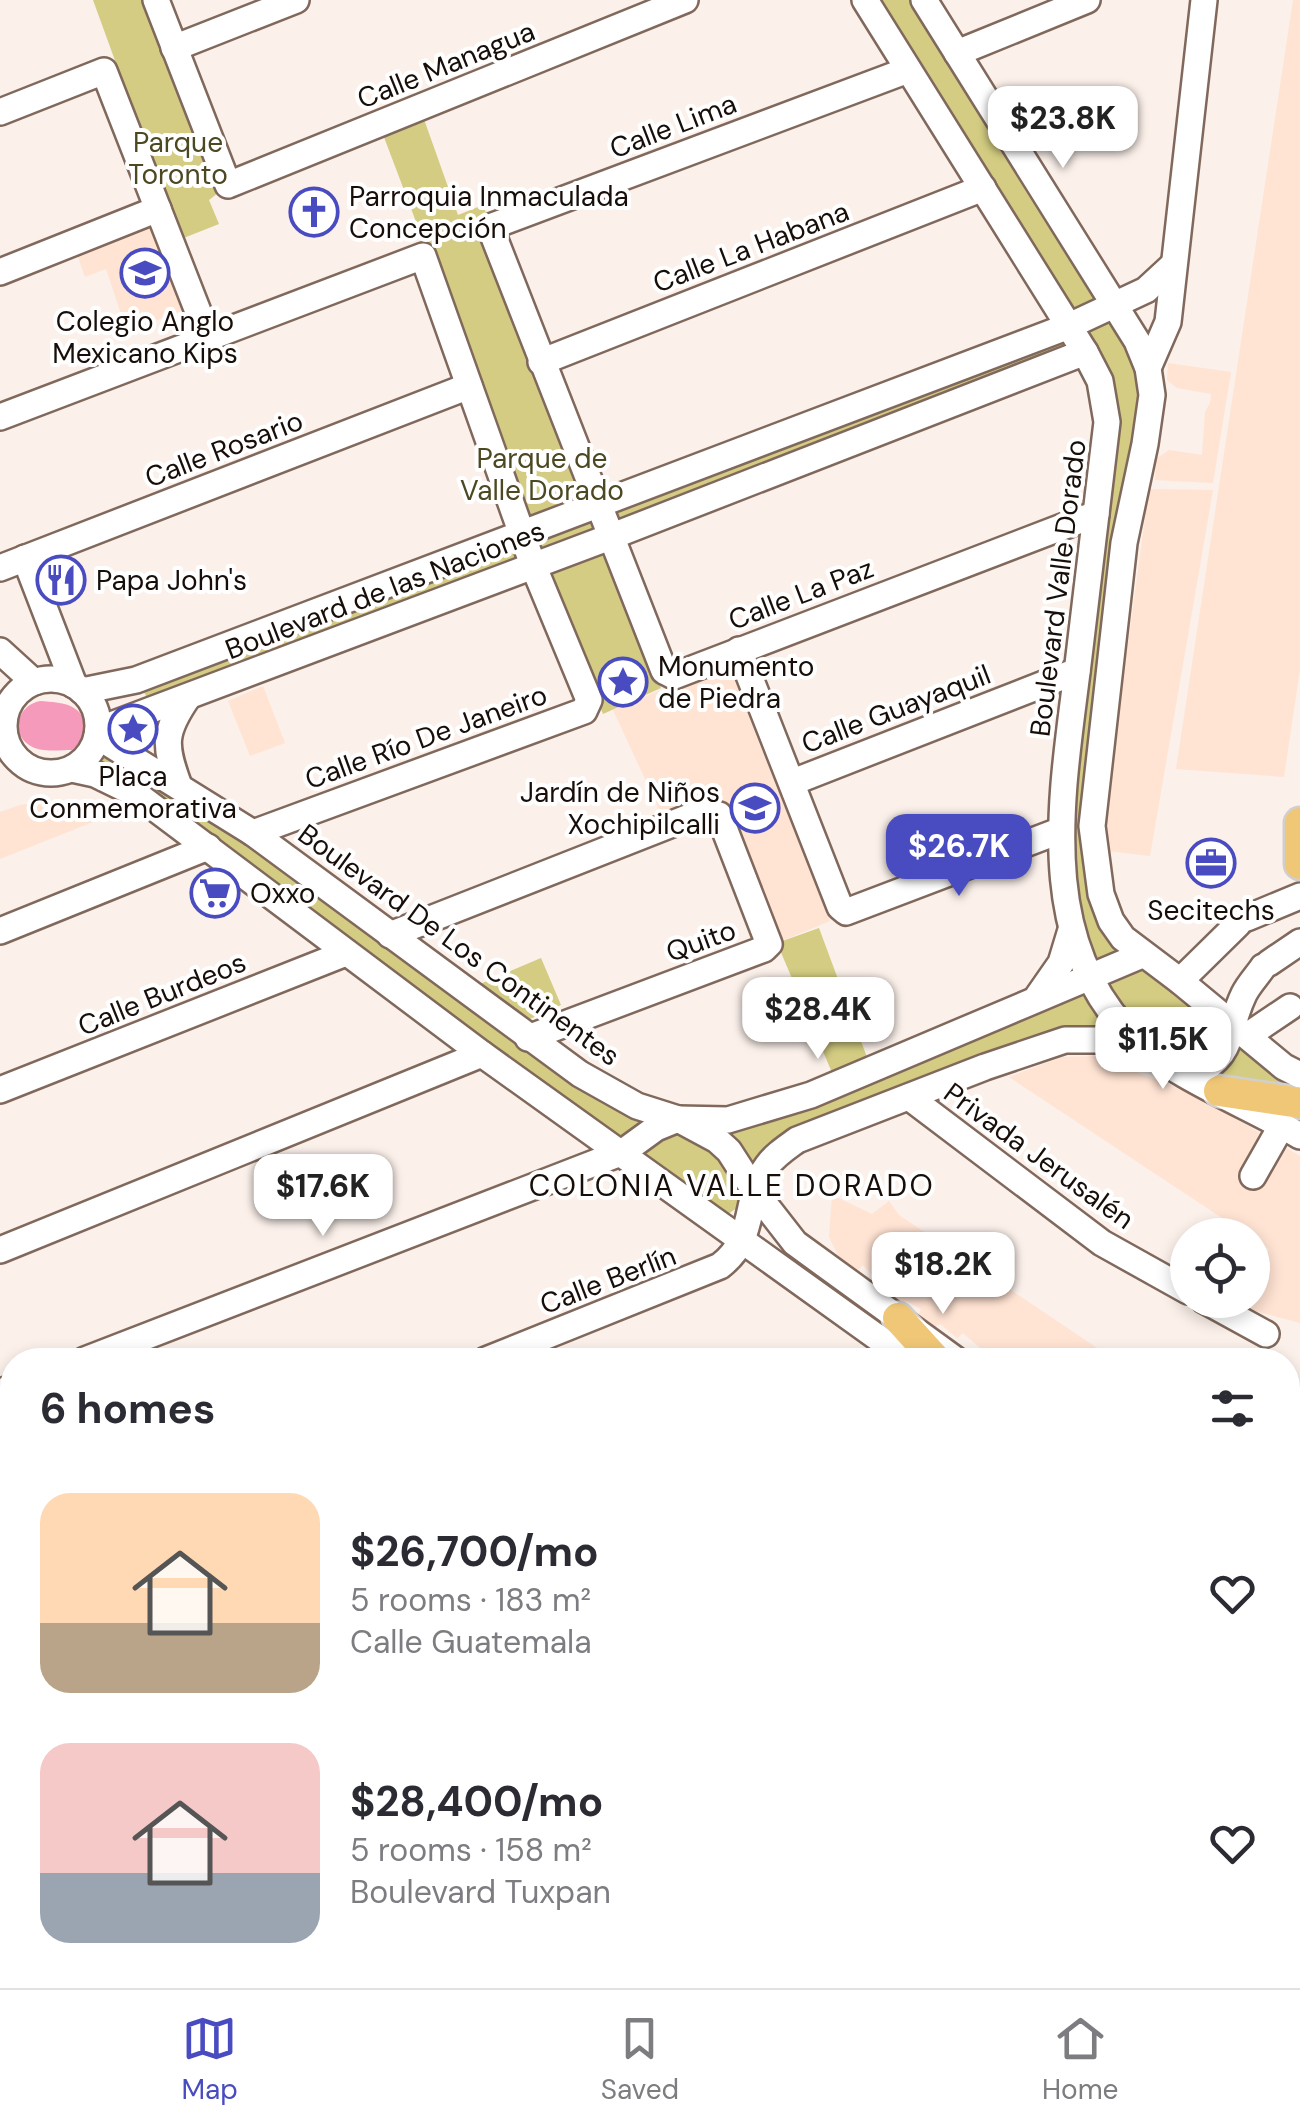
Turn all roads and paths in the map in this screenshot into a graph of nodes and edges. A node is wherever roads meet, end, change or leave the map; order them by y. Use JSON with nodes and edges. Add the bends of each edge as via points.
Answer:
{"nodes":[{"id":1,"x":156,"y":0,"type":"edge"},
{"id":2,"x":296,"y":0,"type":"edge"},
{"id":3,"x":686,"y":0,"type":"edge"},
{"id":4,"x":866,"y":0,"type":"edge"},
{"id":5,"x":924,"y":0,"type":"edge"},
{"id":6,"x":1086,"y":0,"type":"edge"},
{"id":7,"x":1204,"y":0,"type":"edge"},
{"id":8,"x":174,"y":48,"type":"junction"},
{"id":9,"x":957,"y":53,"type":"junction"},
{"id":10,"x":908,"y":70,"type":"junction"},
{"id":11,"x":0,"y":112,"type":"edge"},
{"id":12,"x":983,"y":188,"type":"junction"},
{"id":13,"x":158,"y":210,"type":"junction"},
{"id":14,"x":1172,"y":266,"type":"junction"},
{"id":15,"x":0,"y":272,"type":"edge"},
{"id":16,"x":1114,"y":304,"type":"junction"},
{"id":17,"x":1069,"y":326,"type":"junction"},
{"id":18,"x":208,"y":337,"type":"junction"},
{"id":19,"x":1085,"y":352,"type":"junction"},
{"id":20,"x":541,"y":362,"type":"junction"},
{"id":21,"x":1148,"y":368,"type":"junction"},
{"id":22,"x":469,"y":386,"type":"junction"},
{"id":23,"x":0,"y":416,"type":"edge"},
{"id":24,"x":1108,"y":422,"type":"junction"},
{"id":25,"x":1148,"y":428,"type":"junction"},
{"id":26,"x":596,"y":503,"type":"junction"},
{"id":27,"x":1096,"y":514,"type":"junction"},
{"id":28,"x":521,"y":532,"type":"junction"},
{"id":29,"x":610,"y":537,"type":"junction"},
{"id":30,"x":25,"y":558,"type":"junction"},
{"id":31,"x":534,"y":566,"type":"junction"},
{"id":32,"x":0,"y":568,"type":"edge"},
{"id":33,"x":739,"y":650,"type":"junction"},
{"id":34,"x":0,"y":651,"type":"edge"},
{"id":35,"x":1078,"y":670,"type":"junction"},
{"id":36,"x":34,"y":682,"type":"junction"},
{"id":37,"x":78,"y":688,"type":"junction"},
{"id":38,"x":188,"y":698,"type":"junction"},
{"id":39,"x":2,"y":720,"type":"edge"},
{"id":40,"x":98,"y":733,"type":"junction"},
{"id":41,"x":12,"y":769,"type":"edge"},
{"id":42,"x":72,"y":769,"type":"junction"},
{"id":43,"x":793,"y":782,"type":"junction"},
{"id":44,"x":179,"y":786,"type":"junction"},
{"id":45,"x":1300,"y":823,"type":"edge"},
{"id":46,"x":1059,"y":831,"type":"junction"},
{"id":47,"x":253,"y":833,"type":"junction"},
{"id":48,"x":208,"y":847,"type":"junction"},
{"id":49,"x":1300,"y":864,"type":"edge"},
{"id":50,"x":1300,"y":896,"type":"edge"},
{"id":51,"x":1071,"y":930,"type":"junction"},
{"id":52,"x":0,"y":931,"type":"edge"},
{"id":53,"x":390,"y":935,"type":"junction"},
{"id":54,"x":1300,"y":942,"type":"edge"},
{"id":55,"x":346,"y":953,"type":"junction"},
{"id":56,"x":1142,"y":955,"type":"junction"},
{"id":57,"x":1092,"y":978,"type":"junction"},
{"id":58,"x":1180,"y":980,"type":"junction"},
{"id":59,"x":1038,"y":996,"type":"junction"},
{"id":60,"x":1295,"y":1003,"type":"edge"},
{"id":61,"x":1240,"y":1030,"type":"junction"},
{"id":62,"x":528,"y":1038,"type":"junction"},
{"id":63,"x":1136,"y":1040,"type":"junction"},
{"id":64,"x":482,"y":1054,"type":"junction"},
{"id":65,"x":1300,"y":1075,"type":"edge"},
{"id":66,"x":1191,"y":1076,"type":"junction"},
{"id":67,"x":0,"y":1090,"type":"edge"},
{"id":68,"x":1219,"y":1091,"type":"joint"},
{"id":69,"x":909,"y":1097,"type":"junction"},
{"id":70,"x":678,"y":1118,"type":"junction"},
{"id":71,"x":1294,"y":1121,"type":"edge"},
{"id":72,"x":623,"y":1152,"type":"junction"},
{"id":73,"x":1252,"y":1176,"type":"dead end"},
{"id":74,"x":756,"y":1193,"type":"junction"},
{"id":75,"x":742,"y":1242,"type":"junction"},
{"id":76,"x":0,"y":1250,"type":"edge"},
{"id":77,"x":1170,"y":1281,"type":"edge"},
{"id":78,"x":898,"y":1318,"type":"junction"},
{"id":79,"x":1237,"y":1318,"type":"edge"},
{"id":80,"x":1266,"y":1334,"type":"dead end"},
{"id":81,"x":116,"y":1348,"type":"edge"},
{"id":82,"x":517,"y":1348,"type":"edge"},
{"id":83,"x":890,"y":1348,"type":"edge"},
{"id":84,"x":925,"y":1348,"type":"edge"},
{"id":85,"x":939,"y":1348,"type":"edge"}],
"edges":[{"from":1,"to":8,"type":"street"},
{"from":2,"to":8,"type":"street"},
{"from":3,"to":8,"type":"street","name":"Calle Managua","via":[[228,185]]},
{"from":4,"to":10,"type":"street","name":"Boulevard Valle Dorado"},
{"from":5,"to":9,"type":"street"},
{"from":6,"to":9,"type":"street"},
{"from":7,"to":14,"type":"street"},
{"from":9,"to":16,"type":"street"},
{"from":10,"to":12,"type":"street","name":"Boulevard Valle Dorado"},
{"from":10,"to":20,"type":"street","name":"Calle Lima","via":[[491,226]]},
{"from":11,"to":13,"type":"street","via":[[104,71]]},
{"from":12,"to":17,"type":"street","name":"Boulevard Valle Dorado"},
{"from":12,"to":20,"type":"street","name":"Calle La Habana"},
{"from":13,"to":15,"type":"street"},
{"from":13,"to":18,"type":"street"},
{"from":14,"to":16,"type":"street","name":"Boulevard de las Naciones","via":[[1146,290]]},
{"from":14,"to":21,"type":"street","via":[[1168,322]]},
{"from":16,"to":17,"type":"street","name":"Boulevard de las Naciones"},
{"from":16,"to":21,"type":"street"},
{"from":17,"to":19,"type":"street","name":"Boulevard Valle Dorado"},
{"from":17,"to":26,"type":"street","name":"Boulevard de las Naciones"},
{"from":18,"to":22,"type":"street","name":"Calle Río De Janeiro","via":[[422,256]]},
{"from":18,"to":23,"type":"street"},
{"from":19,"to":24,"type":"street","name":"Boulevard Valle Dorado","via":[[1100,381]]},
{"from":19,"to":29,"type":"street","name":"Boulevard de las Naciones"},
{"from":20,"to":26,"type":"street","name":"Calle Lima"},
{"from":21,"to":25,"type":"street"},
{"from":22,"to":28,"type":"street","name":"Calle Río De Janeiro"},
{"from":22,"to":30,"type":"street","name":"Calle Rosario"},
{"from":24,"to":25,"type":"street"},
{"from":24,"to":27,"type":"street","name":"Boulevard Valle Dorado"},
{"from":25,"to":56,"type":"street","via":[[1124,543],[1092,826],[1106,908]]},
{"from":26,"to":28,"type":"street","name":"Boulevard de las Naciones"},
{"from":26,"to":29,"type":"street","name":"Calle Lima"},
{"from":27,"to":33,"type":"street","name":"Calle La Paz"},
{"from":27,"to":35,"type":"street","name":"Boulevard Valle Dorado"},
{"from":28,"to":31,"type":"street","name":"Calle Río De Janeiro"},
{"from":28,"to":37,"type":"street","name":"Boulevard de las Naciones","via":[[136,680]]},
{"from":29,"to":31,"type":"street","name":"Boulevard de las Naciones"},
{"from":29,"to":33,"type":"street","name":"Calle La Paz","via":[[668,676]]},
{"from":30,"to":32,"type":"street","name":"Calle Rosario"},
{"from":30,"to":37,"type":"street"},
{"from":31,"to":38,"type":"street","name":"Boulevard de las Naciones"},
{"from":31,"to":47,"type":"street","name":"Calle Río De Janeiro","via":[[590,700],[584,712]]},
{"from":33,"to":43,"type":"street"},
{"from":34,"to":36,"type":"street"},
{"from":35,"to":43,"type":"street","name":"Calle Guayaquil"},
{"from":35,"to":46,"type":"street","name":"Boulevard Valle Dorado"},
{"from":36,"to":37,"type":"street","via":[[54,679]]},
{"from":36,"to":39,"type":"street","via":[[12,700]]},
{"from":37,"to":40,"type":"street","via":[[97,716]]},
{"from":38,"to":40,"type":"street","name":"Boulevard de las Naciones"},
{"from":38,"to":44,"type":"street","via":[[166,743]]},
{"from":39,"to":41,"type":"street"},
{"from":40,"to":42,"type":"street"},
{"from":40,"to":44,"type":"street","name":"Boulevard De Los Continentes"},
{"from":41,"to":42,"type":"street"},
{"from":42,"to":48,"type":"street","via":[[136,794]]},
{"from":43,"to":46,"type":"street","via":[[846,912]]},
{"from":44,"to":47,"type":"street","name":"Boulevard De Los Continentes"},
{"from":45,"to":49,"type":"main road"},
{"from":46,"to":51,"type":"street","name":"Boulevard Valle Dorado"},
{"from":47,"to":53,"type":"street","name":"Boulevard De Los Continentes"},
{"from":48,"to":52,"type":"street"},
{"from":48,"to":55,"type":"street"},
{"from":50,"to":58,"type":"street","via":[[1242,921]]},
{"from":51,"to":57,"type":"street","name":"Boulevard Valle Dorado"},
{"from":51,"to":59,"type":"street"},
{"from":53,"to":62,"type":"street","name":"Boulevard De Los Continentes"},
{"from":53,"to":62,"type":"street","name":"Quito","via":[[705,811],[720,814],[769,944],[764,950]]},
{"from":54,"to":61,"type":"street","via":[[1266,965],[1245,992]]},
{"from":55,"to":64,"type":"street"},
{"from":55,"to":67,"type":"street","name":"Calle Burdeos"},
{"from":56,"to":57,"type":"street"},
{"from":56,"to":58,"type":"street"},
{"from":57,"to":59,"type":"street"},
{"from":57,"to":63,"type":"street","name":"Boulevard Valle Dorado"},
{"from":58,"to":61,"type":"street"},
{"from":59,"to":70,"type":"street","via":[[811,1094],[728,1120]]},
{"from":60,"to":61,"type":"street"},
{"from":61,"to":65,"type":"street"},
{"from":61,"to":66,"type":"street","via":[[1217,1062]]},
{"from":62,"to":70,"type":"street","name":"Boulevard De Los Continentes","via":[[636,1106]]},
{"from":63,"to":66,"type":"street","name":"Boulevard Valle Dorado"},
{"from":63,"to":69,"type":"street","via":[[1065,1040]]},
{"from":64,"to":72,"type":"street"},
{"from":64,"to":76,"type":"street"},
{"from":66,"to":68,"type":"street","name":"Boulevard Valle Dorado"},
{"from":68,"to":71,"type":"main road"},
{"from":69,"to":74,"type":"street","via":[[797,1140],[764,1169]]},
{"from":69,"to":77,"type":"street","name":"Privada Jerusalén","via":[[1102,1243]]},
{"from":70,"to":72,"type":"street"},
{"from":70,"to":74,"type":"street","name":"Boulevard De Los Continentes","via":[[729,1151]]},
{"from":71,"to":73,"type":"street"},
{"from":72,"to":75,"type":"street"},
{"from":72,"to":81,"type":"street"},
{"from":74,"to":75,"type":"street"},
{"from":74,"to":78,"type":"street","name":"Boulevard De Los Continentes","via":[[810,1256]]},
{"from":75,"to":82,"type":"street","name":"Calle Berlín","via":[[708,1273]]},
{"from":75,"to":83,"type":"street"},
{"from":78,"to":84,"type":"main road"},
{"from":78,"to":85,"type":"street","name":"Boulevard De Los Continentes"},
{"from":79,"to":80,"type":"street"}]}
